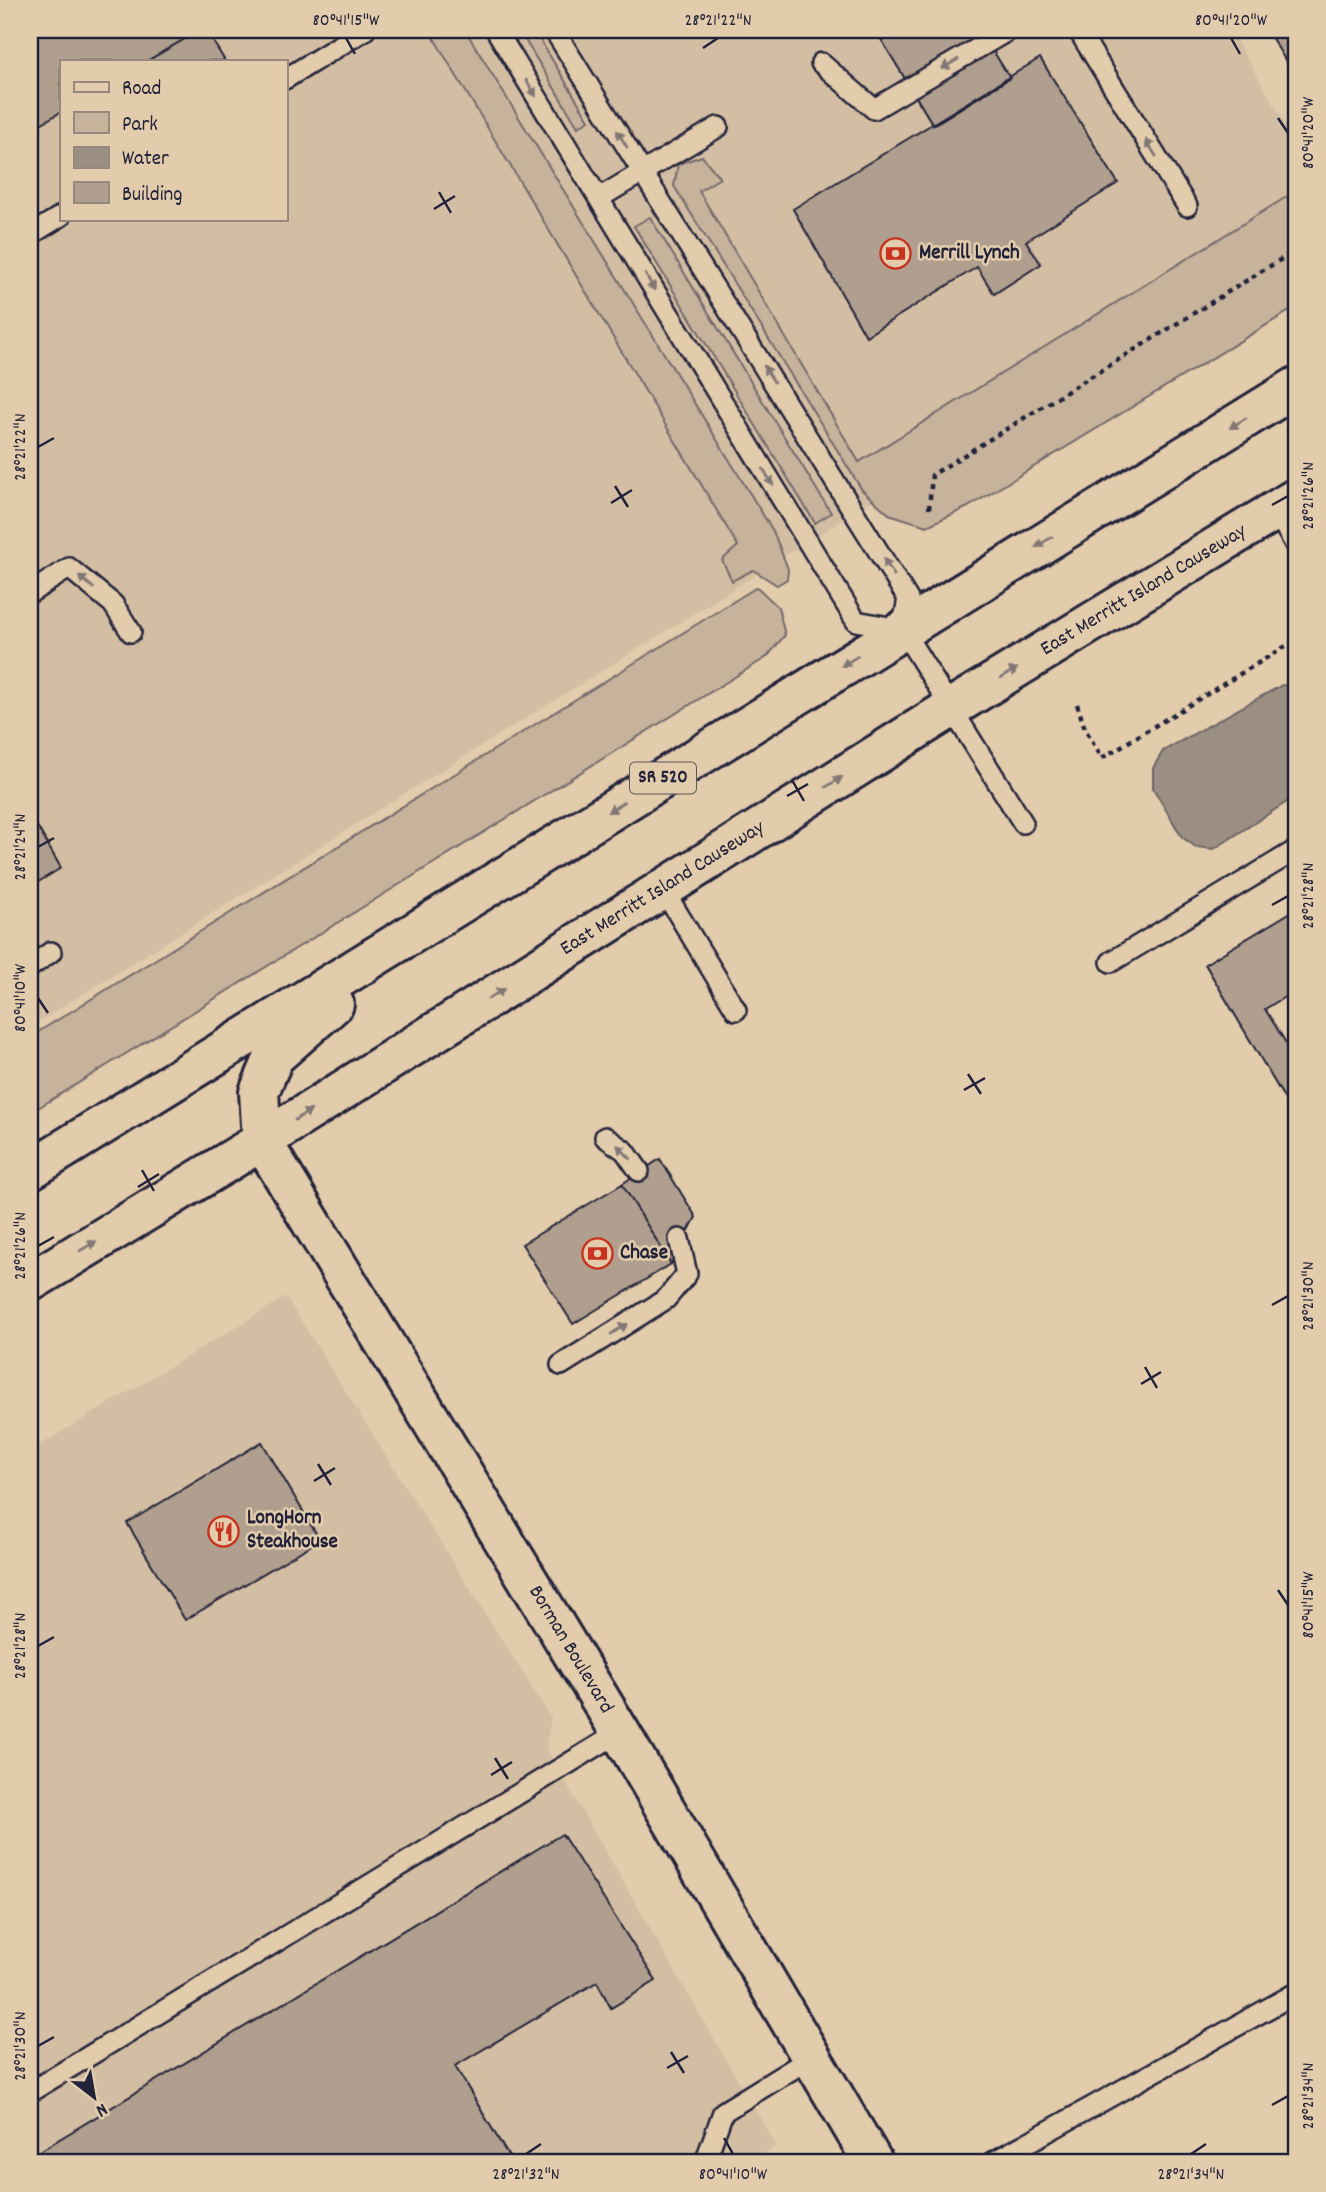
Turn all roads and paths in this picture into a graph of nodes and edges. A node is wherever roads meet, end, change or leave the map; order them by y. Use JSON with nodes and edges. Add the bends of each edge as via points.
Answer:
{"nodes":[{"id":1,"x":365,"y":30,"type":"edge"},
{"id":2,"x":496,"y":30,"type":"edge"},
{"id":3,"x":554,"y":30,"type":"edge"},
{"id":4,"x":1009,"y":30,"type":"edge"},
{"id":5,"x":1078,"y":30,"type":"edge"},
{"id":6,"x":821,"y":63,"type":"dead end"},
{"id":7,"x":287,"y":78,"type":"edge"},
{"id":8,"x":718,"y":127,"type":"dead end"},
{"id":9,"x":642,"y":171,"type":"junction"},
{"id":10,"x":599,"y":198,"type":"junction"},
{"id":11,"x":1187,"y":206,"type":"dead end"},
{"id":12,"x":60,"y":217,"type":"edge"},
{"id":13,"x":30,"y":235,"type":"edge"},
{"id":14,"x":1296,"y":250,"type":"edge"},
{"id":15,"x":1296,"y":387,"type":"edge"},
{"id":16,"x":1286,"y":505,"type":"edge"},
{"id":17,"x":929,"y":509,"type":"dead end"},
{"id":18,"x":1296,"y":546,"type":"edge"},
{"id":19,"x":30,"y":593,"type":"edge"},
{"id":20,"x":902,"y":629,"type":"junction"},
{"id":21,"x":131,"y":632,"type":"dead end"},
{"id":22,"x":1296,"y":640,"type":"edge"},
{"id":23,"x":1077,"y":705,"type":"dead end"},
{"id":24,"x":951,"y":708,"type":"junction"},
{"id":25,"x":1023,"y":823,"type":"dead end"},
{"id":26,"x":1296,"y":850,"type":"edge"},
{"id":27,"x":663,"y":889,"type":"junction"},
{"id":28,"x":418,"y":931,"type":"junction"},
{"id":29,"x":51,"y":951,"type":"dead end"},
{"id":30,"x":1111,"y":962,"type":"dead end"},
{"id":31,"x":30,"y":967,"type":"edge"},
{"id":32,"x":736,"y":1010,"type":"dead end"},
{"id":33,"x":606,"y":1138,"type":"dead end"},
{"id":34,"x":262,"y":1141,"type":"junction"},
{"id":35,"x":30,"y":1170,"type":"edge"},
{"id":36,"x":639,"y":1171,"type":"dead end"},
{"id":37,"x":679,"y":1239,"type":"dead end"},
{"id":38,"x":30,"y":1282,"type":"edge"},
{"id":39,"x":561,"y":1365,"type":"dead end"},
{"id":40,"x":620,"y":1732,"type":"junction"},
{"id":41,"x":1296,"y":1993,"type":"edge"},
{"id":42,"x":812,"y":2057,"type":"junction"},
{"id":43,"x":30,"y":2092,"type":"edge"},
{"id":44,"x":705,"y":2162,"type":"edge"},
{"id":45,"x":873,"y":2162,"type":"edge"},
{"id":46,"x":993,"y":2162,"type":"edge"}],
"edges":[{"from":1,"to":7,"type":"lane"},
{"from":2,"to":10,"type":"lane","one_way":true},
{"from":9,"to":3,"type":"lane","one_way":true},
{"from":4,"to":6,"type":"lane","one_way":true,"via":[[874,109]]},
{"from":11,"to":5,"type":"lane","one_way":true},
{"from":8,"to":9,"type":"lane"},
{"from":9,"to":10,"type":"lane"},
{"from":20,"to":9,"type":"lane","one_way":true,"via":[[908,599]]},
{"from":10,"to":20,"type":"lane","one_way":true,"via":[[856,621]]},
{"from":12,"to":13,"type":"lane"},
{"from":14,"to":17,"type":"path","via":[[932,475]]},
{"from":15,"to":20,"type":"main road","number":"SR 520","one_way":true},
{"from":16,"to":18,"type":"lane"},
{"from":24,"to":16,"type":"main road","name":"East Merritt Island Causeway","one_way":true},
{"from":21,"to":19,"type":"lane","one_way":true,"via":[[113,604],[69,568]]},
{"from":20,"to":24,"type":"lane"},
{"from":20,"to":28,"type":"main road","number":"SR 520","one_way":true},
{"from":22,"to":23,"type":"path","via":[[1102,758]]},
{"from":24,"to":25,"type":"lane"},
{"from":27,"to":24,"type":"main road","name":"East Merritt Island Causeway","one_way":true},
{"from":26,"to":30,"type":"lane"},
{"from":27,"to":32,"type":"lane"},
{"from":34,"to":27,"type":"main road","name":"East Merritt Island Causeway","one_way":true},
{"from":28,"to":34,"type":"main road","via":[[274,1057],[259,1092]]},
{"from":28,"to":35,"type":"main road","number":"SR 520"},
{"from":29,"to":31,"type":"lane"},
{"from":36,"to":33,"type":"lane","one_way":true,"via":[[625,1151]]},
{"from":38,"to":34,"type":"main road","name":"East Merritt Island Causeway","one_way":true},
{"from":34,"to":40,"type":"main road","name":"Borman Boulevard"},
{"from":39,"to":37,"type":"lane","one_way":true,"via":[[666,1299],[687,1274]]},
{"from":40,"to":42,"type":"main road","name":"Borman Boulevard"},
{"from":40,"to":43,"type":"lane"},
{"from":41,"to":46,"type":"lane"},
{"from":42,"to":44,"type":"lane","via":[[723,2112]]},
{"from":42,"to":45,"type":"main road","name":"Borman Boulevard"}]}
